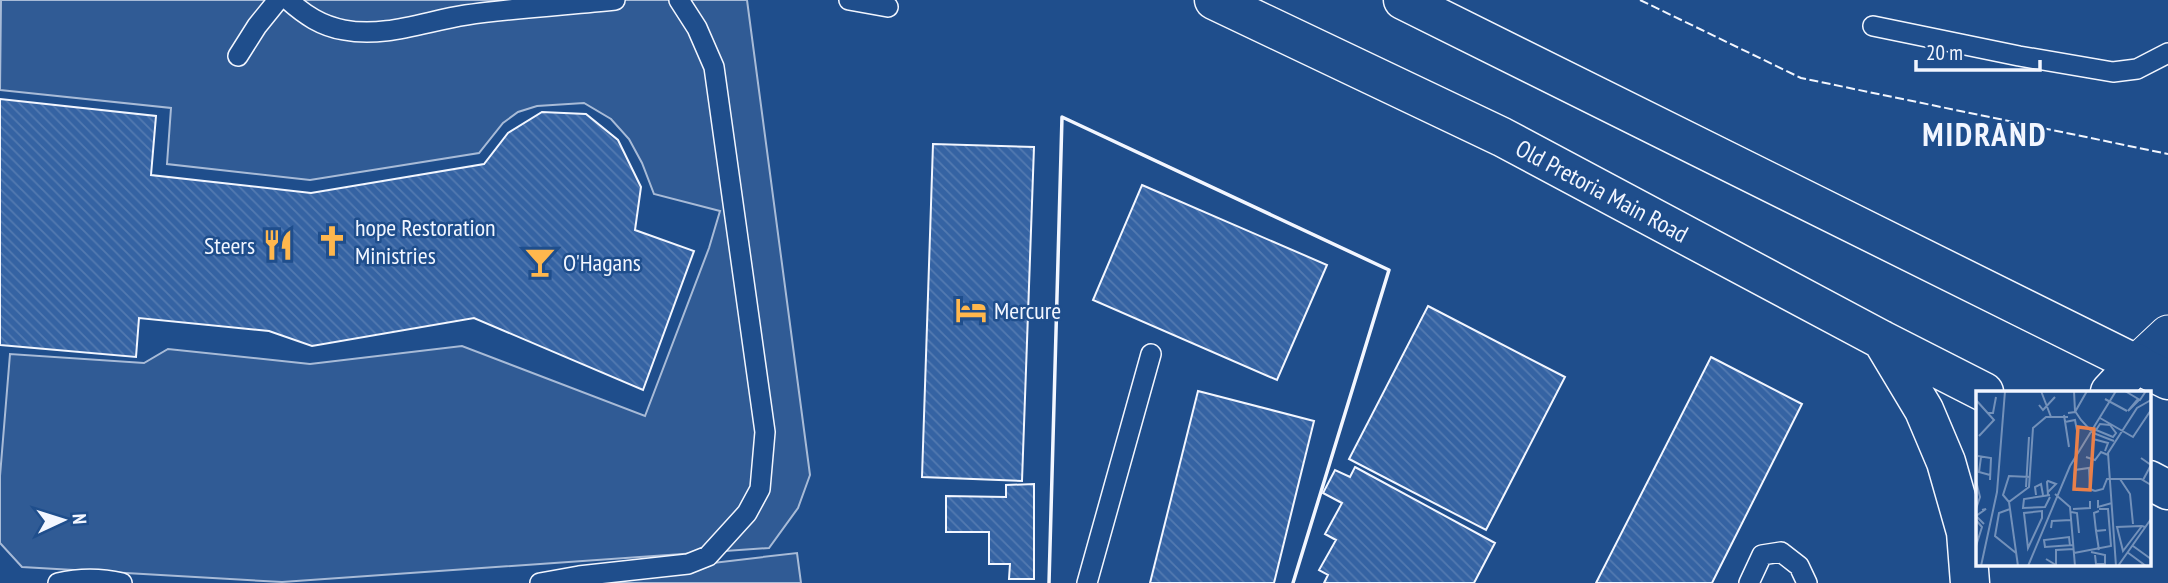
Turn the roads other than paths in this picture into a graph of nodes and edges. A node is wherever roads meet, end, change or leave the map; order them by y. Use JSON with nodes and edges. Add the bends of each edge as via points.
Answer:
{"nodes":[{"id":1,"x":278,"y":0,"type":"edge"},
{"id":2,"x":288,"y":0,"type":"edge"},
{"id":3,"x":615,"y":0,"type":"edge"},
{"id":4,"x":679,"y":0,"type":"edge"},
{"id":5,"x":849,"y":0,"type":"edge"},
{"id":6,"x":1214,"y":0,"type":"edge"},
{"id":7,"x":1403,"y":0,"type":"edge"},
{"id":8,"x":888,"y":7,"type":"dead end"},
{"id":9,"x":1872,"y":26,"type":"dead end"},
{"id":10,"x":2168,"y":53,"type":"edge"},
{"id":11,"x":238,"y":56,"type":"dead end"},
{"id":12,"x":2168,"y":334,"type":"edge"},
{"id":13,"x":1882,"y":340,"type":"junction"},
{"id":14,"x":1151,"y":354,"type":"dead end"},
{"id":15,"x":2153,"y":372,"type":"edge"},
{"id":16,"x":1982,"y":391,"type":"edge"},
{"id":17,"x":2112,"y":391,"type":"edge"},
{"id":18,"x":2150,"y":481,"type":"edge"},
{"id":19,"x":2168,"y":490,"type":"edge"},
{"id":20,"x":1993,"y":566,"type":"edge"},
{"id":21,"x":58,"y":583,"type":"edge"},
{"id":22,"x":122,"y":583,"type":"edge"},
{"id":23,"x":540,"y":583,"type":"edge"},
{"id":24,"x":1087,"y":583,"type":"edge"},
{"id":25,"x":1749,"y":583,"type":"edge"},
{"id":26,"x":1807,"y":583,"type":"edge"},
{"id":27,"x":1970,"y":583,"type":"edge"},
{"id":28,"x":1987,"y":583,"type":"edge"}],
"edges":[{"from":1,"to":11,"type":"lane"},
{"from":2,"to":3,"type":"lane","via":[[321,23],[363,32],[466,15]]},
{"from":4,"to":23,"type":"lane","via":[[714,67],[765,432],[760,489],[747,513],[708,556],[688,564]]},
{"from":5,"to":8,"type":"lane"},
{"from":6,"to":13,"type":"main road","name":"Old Pretoria Main Road","via":[[1502,137]]},
{"from":7,"to":15,"type":"main road"},
{"from":9,"to":10,"type":"lane","via":[[2113,72],[2137,69]]},
{"from":12,"to":15,"type":"street"},
{"from":13,"to":16,"type":"main road","name":"Old Pretoria Main Road"},
{"from":13,"to":27,"type":"main road","via":[[1924,411],[1946,462],[1966,532]]},
{"from":14,"to":24,"type":"lane"},
{"from":15,"to":17,"type":"main road"},
{"from":18,"to":19,"type":"main road"},
{"from":20,"to":28,"type":"main road"},
{"from":21,"to":22,"type":"lane","via":[[81,579]]},
{"from":25,"to":26,"type":"lane","via":[[1762,555],[1781,552],[1799,566]]}]}
